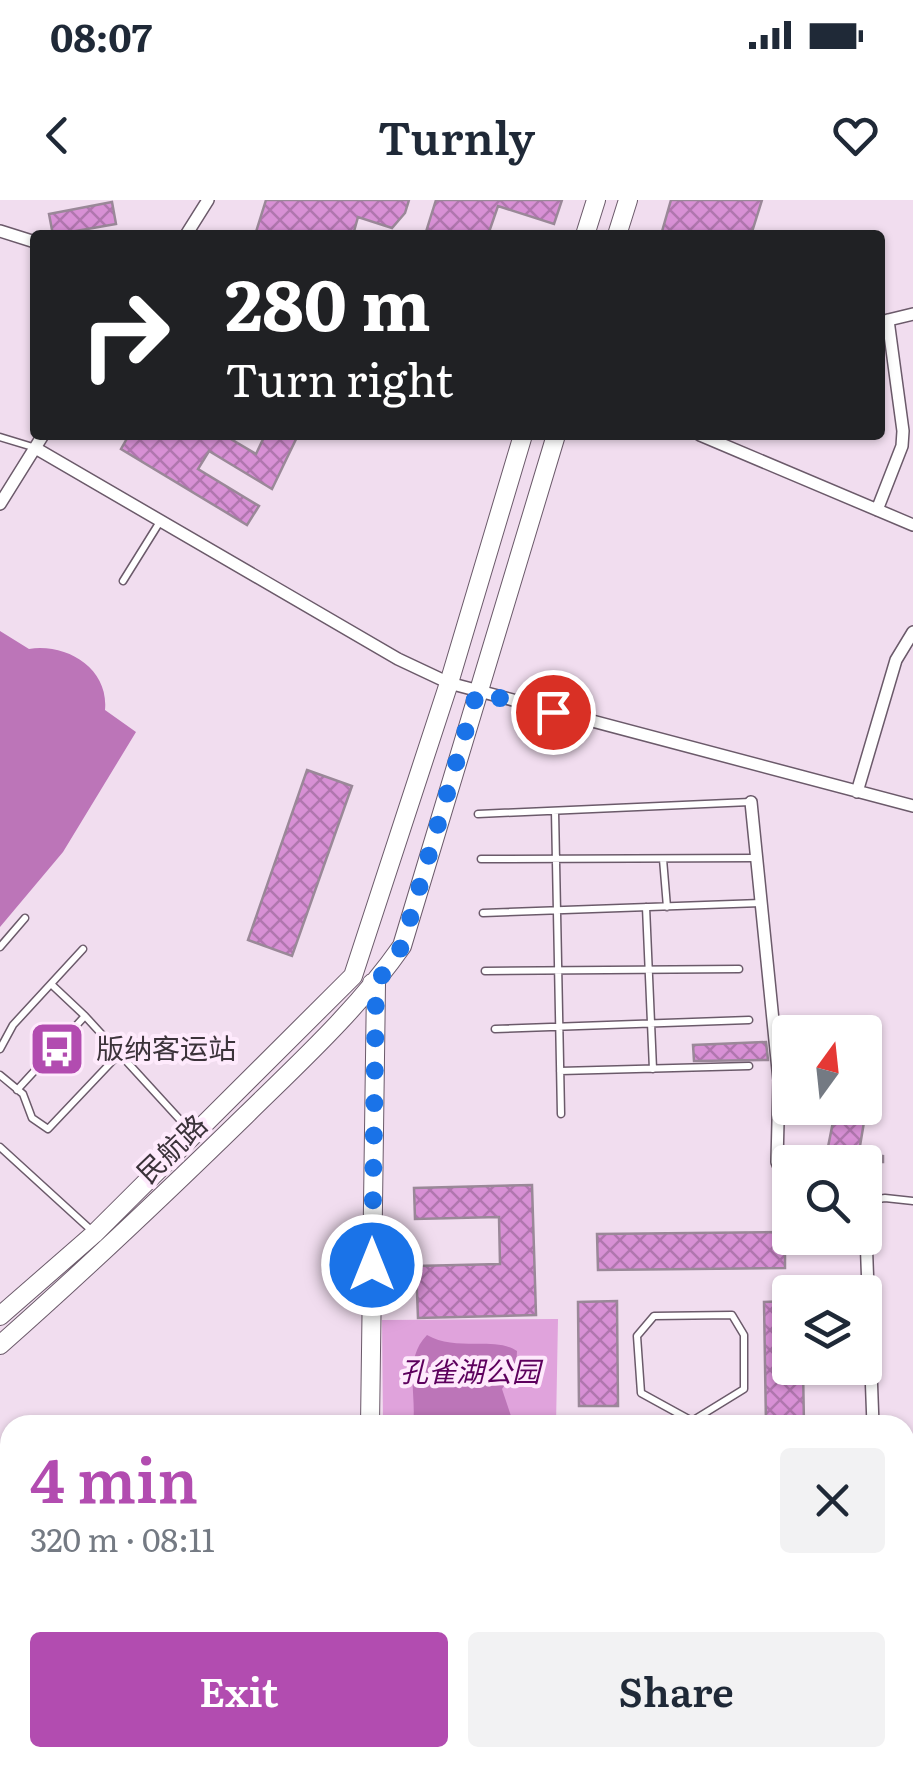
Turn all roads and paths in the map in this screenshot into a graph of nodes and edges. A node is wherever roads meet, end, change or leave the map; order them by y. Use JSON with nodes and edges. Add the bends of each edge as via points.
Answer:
{"nodes":[{"id":1,"x":208,"y":200,"type":"edge"},
{"id":2,"x":596,"y":200,"type":"edge"},
{"id":3,"x":628,"y":200,"type":"edge"},
{"id":4,"x":189,"y":230,"type":"edge"},
{"id":5,"x":586,"y":230,"type":"edge"},
{"id":6,"x":619,"y":230,"type":"edge"},
{"id":7,"x":0,"y":231,"type":"edge"},
{"id":8,"x":30,"y":240,"type":"edge"},
{"id":9,"x":913,"y":314,"type":"edge"},
{"id":10,"x":885,"y":321,"type":"edge"},
{"id":11,"x":885,"y":326,"type":"edge"},
{"id":12,"x":0,"y":437,"type":"edge"},
{"id":13,"x":41,"y":440,"type":"edge"},
{"id":14,"x":522,"y":440,"type":"edge"},
{"id":15,"x":554,"y":440,"type":"edge"},
{"id":16,"x":712,"y":440,"type":"edge"},
{"id":17,"x":37,"y":449,"type":"junction"},
{"id":18,"x":0,"y":504,"type":"edge"},
{"id":19,"x":877,"y":510,"type":"junction"},
{"id":20,"x":161,"y":520,"type":"junction"},
{"id":21,"x":913,"y":525,"type":"edge"},
{"id":22,"x":122,"y":582,"type":"dead end"},
{"id":23,"x":913,"y":632,"type":"edge"},
{"id":24,"x":450,"y":683,"type":"junction"},
{"id":25,"x":477,"y":692,"type":"junction"},
{"id":26,"x":857,"y":792,"type":"junction"},
{"id":27,"x":751,"y":802,"type":"joint"},
{"id":28,"x":913,"y":806,"type":"edge"},
{"id":29,"x":556,"y":811,"type":"junction"},
{"id":30,"x":478,"y":814,"type":"dead end"},
{"id":31,"x":757,"y":858,"type":"junction"},
{"id":32,"x":481,"y":859,"type":"dead end"},
{"id":33,"x":663,"y":859,"type":"junction"},
{"id":34,"x":556,"y":860,"type":"junction"},
{"id":35,"x":762,"y":903,"type":"junction"},
{"id":36,"x":646,"y":907,"type":"junction"},
{"id":37,"x":667,"y":907,"type":"junction"},
{"id":38,"x":557,"y":911,"type":"junction"},
{"id":39,"x":483,"y":914,"type":"dead end"},
{"id":40,"x":25,"y":918,"type":"dead end"},
{"id":41,"x":0,"y":948,"type":"edge"},
{"id":42,"x":83,"y":949,"type":"dead end"},
{"id":43,"x":739,"y":969,"type":"dead end"},
{"id":44,"x":558,"y":970,"type":"junction"},
{"id":45,"x":648,"y":970,"type":"junction"},
{"id":46,"x":485,"y":971,"type":"dead end"},
{"id":47,"x":353,"y":976,"type":"junction"},
{"id":48,"x":51,"y":984,"type":"junction"},
{"id":49,"x":376,"y":984,"type":"junction"},
{"id":50,"x":85,"y":1016,"type":"junction"},
{"id":51,"x":749,"y":1020,"type":"dead end"},
{"id":52,"x":652,"y":1024,"type":"junction"},
{"id":53,"x":560,"y":1027,"type":"junction"},
{"id":54,"x":496,"y":1029,"type":"dead end"},
{"id":55,"x":0,"y":1048,"type":"edge"},
{"id":56,"x":120,"y":1053,"type":"junction"},
{"id":57,"x":749,"y":1066,"type":"dead end"},
{"id":58,"x":653,"y":1069,"type":"junction"},
{"id":59,"x":560,"y":1071,"type":"junction"},
{"id":60,"x":0,"y":1074,"type":"edge"},
{"id":61,"x":18,"y":1090,"type":"junction"},
{"id":62,"x":561,"y":1114,"type":"dead end"},
{"id":63,"x":194,"y":1135,"type":"junction"},
{"id":64,"x":777,"y":1145,"type":"edge"},
{"id":65,"x":0,"y":1147,"type":"edge"},
{"id":66,"x":882,"y":1199,"type":"edge"},
{"id":67,"x":913,"y":1202,"type":"edge"},
{"id":68,"x":94,"y":1234,"type":"junction"},
{"id":69,"x":108,"y":1250,"type":"junction"},
{"id":70,"x":867,"y":1255,"type":"edge"},
{"id":71,"x":0,"y":1316,"type":"edge"},
{"id":72,"x":0,"y":1345,"type":"edge"},
{"id":73,"x":370,"y":1415,"type":"edge"},
{"id":74,"x":678,"y":1415,"type":"edge"},
{"id":75,"x":704,"y":1415,"type":"edge"},
{"id":76,"x":873,"y":1415,"type":"edge"}],
"edges":[{"from":1,"to":4,"type":"street"},
{"from":2,"to":5,"type":"main road"},
{"from":3,"to":6,"type":"main road"},
{"from":7,"to":8,"type":"street"},
{"from":9,"to":10,"type":"street"},
{"from":11,"to":19,"type":"street","via":[[904,431]]},
{"from":12,"to":17,"type":"lane"},
{"from":13,"to":17,"type":"street"},
{"from":14,"to":24,"type":"main road"},
{"from":15,"to":25,"type":"main road","name":"民航路"},
{"from":16,"to":19,"type":"street"},
{"from":17,"to":18,"type":"street"},
{"from":17,"to":20,"type":"street"},
{"from":19,"to":21,"type":"street"},
{"from":20,"to":22,"type":"lane"},
{"from":20,"to":24,"type":"street"},
{"from":23,"to":26,"type":"street","via":[[896,660]]},
{"from":24,"to":25,"type":"street"},
{"from":24,"to":47,"type":"main road"},
{"from":25,"to":26,"type":"street"},
{"from":25,"to":49,"type":"main road","name":"民航路","via":[[402,946]]},
{"from":26,"to":28,"type":"street"},
{"from":27,"to":29,"type":"lane"},
{"from":27,"to":31,"type":"street"},
{"from":29,"to":30,"type":"lane"},
{"from":29,"to":34,"type":"lane"},
{"from":31,"to":33,"type":"lane"},
{"from":31,"to":35,"type":"street"},
{"from":32,"to":34,"type":"lane"},
{"from":33,"to":34,"type":"lane"},
{"from":33,"to":37,"type":"lane"},
{"from":34,"to":38,"type":"lane"},
{"from":35,"to":37,"type":"lane"},
{"from":35,"to":64,"type":"street","via":[[779,1080]]},
{"from":36,"to":37,"type":"lane"},
{"from":36,"to":38,"type":"lane"},
{"from":36,"to":45,"type":"lane"},
{"from":38,"to":39,"type":"lane"},
{"from":38,"to":44,"type":"lane"},
{"from":40,"to":41,"type":"lane"},
{"from":42,"to":48,"type":"lane"},
{"from":43,"to":45,"type":"lane"},
{"from":44,"to":45,"type":"lane"},
{"from":44,"to":46,"type":"lane"},
{"from":44,"to":53,"type":"lane"},
{"from":45,"to":52,"type":"lane"},
{"from":47,"to":49,"type":"main road"},
{"from":47,"to":63,"type":"main road","name":"民航路"},
{"from":48,"to":50,"type":"lane"},
{"from":48,"to":55,"type":"lane"},
{"from":49,"to":69,"type":"main road","name":"民航路"},
{"from":49,"to":73,"type":"main road"},
{"from":50,"to":56,"type":"lane"},
{"from":50,"to":61,"type":"lane"},
{"from":51,"to":52,"type":"lane"},
{"from":52,"to":53,"type":"lane"},
{"from":52,"to":58,"type":"lane"},
{"from":53,"to":54,"type":"lane"},
{"from":53,"to":59,"type":"lane"},
{"from":56,"to":61,"type":"lane","via":[[48,1130],[32,1118]]},
{"from":56,"to":63,"type":"lane"},
{"from":57,"to":58,"type":"lane"},
{"from":58,"to":59,"type":"lane"},
{"from":59,"to":62,"type":"lane"},
{"from":60,"to":61,"type":"lane"},
{"from":63,"to":68,"type":"main road","name":"民航路"},
{"from":65,"to":68,"type":"lane"},
{"from":66,"to":67,"type":"lane"},
{"from":68,"to":69,"type":"lane"},
{"from":68,"to":71,"type":"main road","name":"民航路"},
{"from":69,"to":72,"type":"main road","name":"民航路"},
{"from":70,"to":76,"type":"street"},
{"from":74,"to":75,"type":"lane","via":[[640,1393],[637,1336],[654,1316],[732,1315],[744,1335],[744,1389]]}]}
